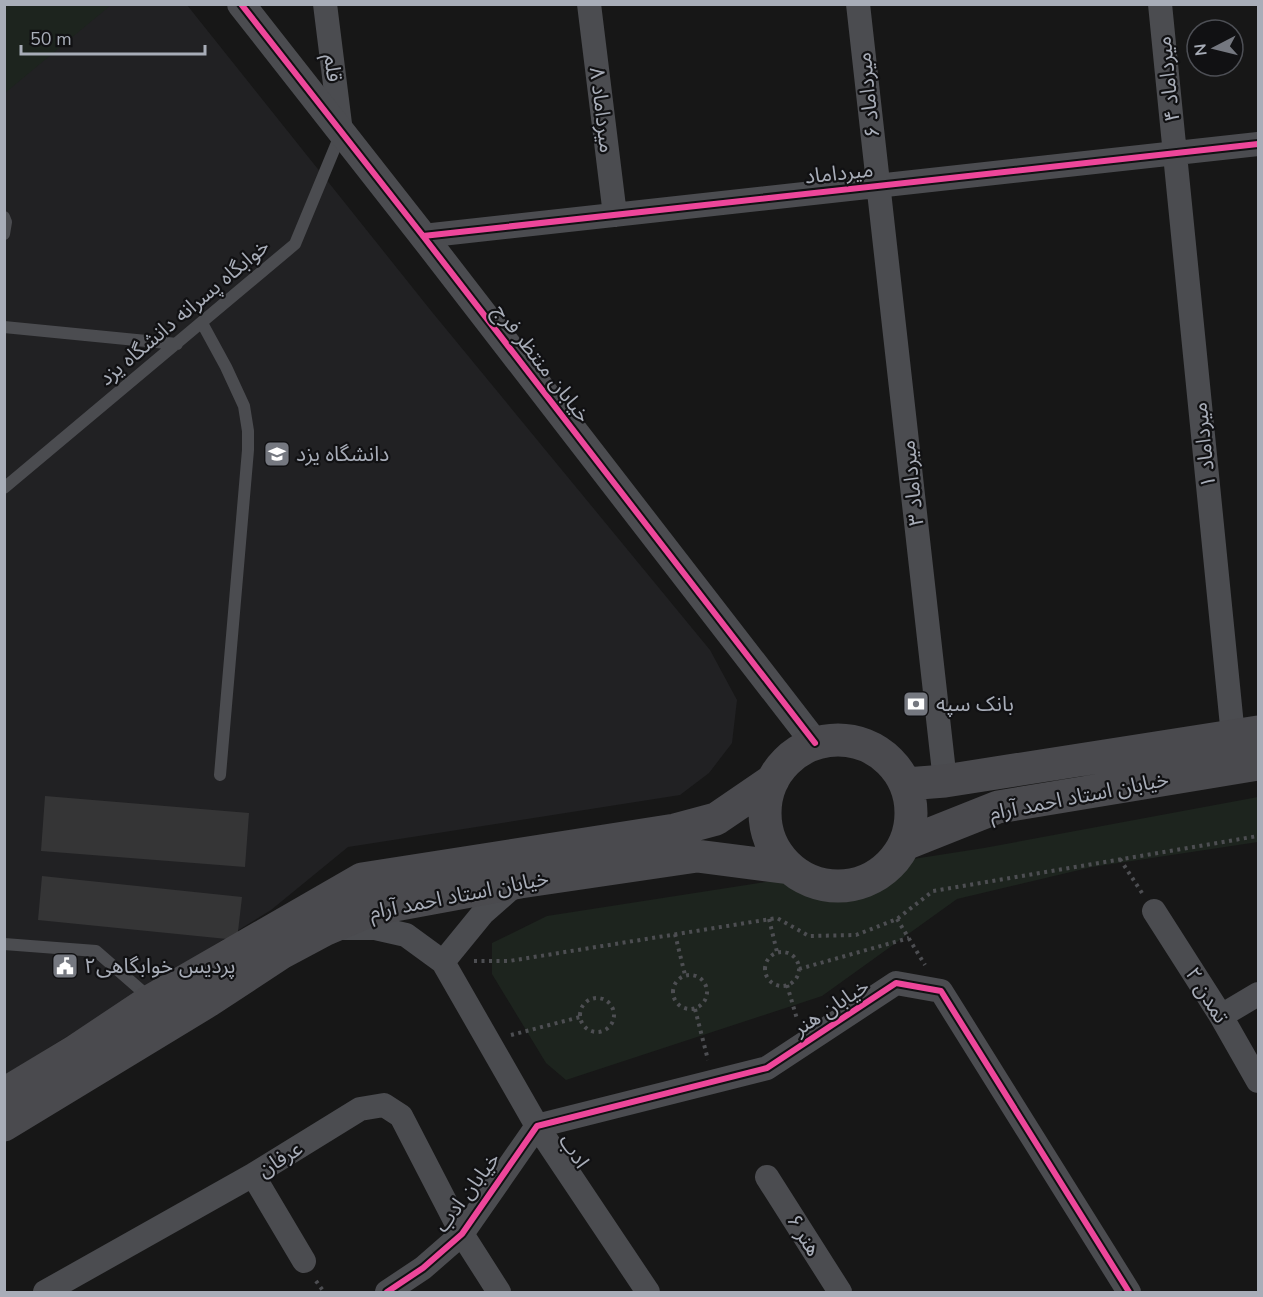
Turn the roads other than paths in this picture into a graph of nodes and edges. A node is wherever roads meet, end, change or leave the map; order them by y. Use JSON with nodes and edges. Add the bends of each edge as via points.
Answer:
{"nodes":[{"id":1,"x":241,"y":4,"type":"edge"},
{"id":2,"x":325,"y":4,"type":"edge"},
{"id":3,"x":589,"y":4,"type":"edge"},
{"id":4,"x":858,"y":4,"type":"edge"},
{"id":5,"x":1160,"y":4,"type":"edge"},
{"id":6,"x":341,"y":132,"type":"junction"},
{"id":7,"x":1258,"y":144,"type":"edge"},
{"id":8,"x":1176,"y":153,"type":"junction"},
{"id":9,"x":878,"y":186,"type":"junction"},
{"id":10,"x":615,"y":214,"type":"junction"},
{"id":11,"x":4,"y":217,"type":"edge"},
{"id":12,"x":4,"y":234,"type":"edge"},
{"id":13,"x":423,"y":236,"type":"junction"},
{"id":14,"x":202,"y":323,"type":"junction"},
{"id":15,"x":4,"y":327,"type":"edge"},
{"id":16,"x":177,"y":344,"type":"junction"},
{"id":17,"x":4,"y":488,"type":"edge"},
{"id":18,"x":1246,"y":734,"type":"edge"},
{"id":19,"x":814,"y":743,"type":"junction"},
{"id":20,"x":1258,"y":764,"type":"edge"},
{"id":21,"x":220,"y":775,"type":"dead end"},
{"id":22,"x":773,"y":780,"type":"junction"},
{"id":23,"x":945,"y":781,"type":"junction"},
{"id":24,"x":906,"y":784,"type":"junction"},
{"id":25,"x":905,"y":844,"type":"junction"},
{"id":26,"x":790,"y":868,"type":"junction"},
{"id":27,"x":520,"y":882,"type":"junction"},
{"id":28,"x":1154,"y":911,"type":"road end"},
{"id":29,"x":326,"y":928,"type":"junction"},
{"id":30,"x":4,"y":944,"type":"edge"},
{"id":31,"x":443,"y":962,"type":"junction"},
{"id":32,"x":1258,"y":994,"type":"edge"},
{"id":33,"x":152,"y":1000,"type":"junction"},
{"id":34,"x":1221,"y":1016,"type":"junction"},
{"id":35,"x":1258,"y":1081,"type":"edge"},
{"id":36,"x":4,"y":1094,"type":"edge"},
{"id":37,"x":4,"y":1125,"type":"edge"},
{"id":38,"x":537,"y":1126,"type":"junction"},
{"id":39,"x":254,"y":1175,"type":"junction"},
{"id":40,"x":767,"y":1178,"type":"dead end"},
{"id":41,"x":462,"y":1234,"type":"junction"},
{"id":42,"x":304,"y":1261,"type":"dead end"},
{"id":43,"x":73,"y":1285,"type":"edge"},
{"id":44,"x":45,"y":1293,"type":"edge"},
{"id":45,"x":387,"y":1293,"type":"edge"},
{"id":46,"x":499,"y":1293,"type":"edge"},
{"id":47,"x":648,"y":1293,"type":"edge"},
{"id":48,"x":840,"y":1293,"type":"edge"},
{"id":49,"x":1129,"y":1293,"type":"edge"}],
"edges":[{"from":1,"to":6,"type":"street","name":"خیابان منتظر فرج"},
{"from":2,"to":6,"type":"street","name":"قلم"},
{"from":3,"to":10,"type":"street","name":"میرداماد ۸"},
{"from":4,"to":9,"type":"street","name":"میرداماد ۶"},
{"from":5,"to":8,"type":"street","name":"میرداماد ۴"},
{"from":6,"to":13,"type":"street","name":"خیابان منتظر فرج"},
{"from":6,"to":14,"type":"lane","name":"خوابگاه پسرانه دانشگاه یزد","via":[[295,244]]},
{"from":7,"to":8,"type":"street","name":"میرداماد"},
{"from":8,"to":9,"type":"street","name":"میرداماد"},
{"from":8,"to":18,"type":"street","name":"میرداماد ۱"},
{"from":9,"to":10,"type":"street","name":"میرداماد"},
{"from":9,"to":23,"type":"street","name":"میرداماد ۳"},
{"from":10,"to":13,"type":"street","name":"میرداماد"},
{"from":11,"to":12,"type":"lane"},
{"from":13,"to":19,"type":"street","name":"خیابان منتظر فرج"},
{"from":14,"to":16,"type":"lane","name":"خوابگاه پسرانه دانشگاه یزد"},
{"from":14,"to":21,"type":"lane","via":[[241,398],[248,431]]},
{"from":15,"to":16,"type":"lane"},
{"from":16,"to":17,"type":"lane","name":"خوابگاه پسرانه دانشگاه یزد"},
{"from":18,"to":23,"type":"main road","name":"خیابان استاد احمد آرام"},
{"from":19,"to":22,"type":"main road","via":[[790,758]]},
{"from":19,"to":24,"type":"main road","via":[[841,740],[868,746],[891,761]]},
{"from":20,"to":25,"type":"main road","name":"خیابان استاد احمد آرام","via":[[998,807]]},
{"from":22,"to":26,"type":"main road","via":[[765,807],[768,835]]},
{"from":22,"to":33,"type":"main road","name":"خیابان استاد احمد آرام","via":[[716,819],[675,830],[362,879]]},
{"from":23,"to":24,"type":"main road","name":"خیابان استاد احمد آرام"},
{"from":24,"to":25,"type":"main road","via":[[911,813]]},
{"from":25,"to":26,"type":"main road","via":[[884,871],[854,885],[820,885]]},
{"from":26,"to":27,"type":"main road","name":"خیابان استاد احمد آرام","via":[[697,856]]},
{"from":27,"to":29,"type":"main road","name":"خیابان استاد احمد آرام","via":[[374,909]]},
{"from":27,"to":31,"type":"street","via":[[483,912]]},
{"from":28,"to":34,"type":"street","name":"تمدن ۲"},
{"from":29,"to":31,"type":"street","via":[[375,928],[406,935]]},
{"from":29,"to":37,"type":"main road","name":"خیابان استاد احمد آرام"},
{"from":30,"to":33,"type":"lane","via":[[96,951]]},
{"from":31,"to":38,"type":"street","name":"ادب"},
{"from":32,"to":34,"type":"street"},
{"from":33,"to":36,"type":"main road","name":"خیابان استاد احمد آرام"},
{"from":34,"to":35,"type":"street","name":"تمدن ۲"},
{"from":38,"to":41,"type":"street","name":"خیابان ادب"},
{"from":38,"to":47,"type":"street","name":"ادب"},
{"from":38,"to":49,"type":"street","name":"خیابان هنر","via":[[767,1068],[896,983],[941,991]]},
{"from":39,"to":41,"type":"street","name":"عرفان","via":[[360,1109],[384,1105],[401,1116]]},
{"from":39,"to":42,"type":"street"},
{"from":39,"to":43,"type":"street","name":"عرفان"},
{"from":40,"to":48,"type":"street","name":"هنر ۶"},
{"from":41,"to":45,"type":"street","name":"خیابان ادب"},
{"from":41,"to":46,"type":"street","name":"عرفان"},
{"from":43,"to":44,"type":"street","name":"عرفان"}]}
